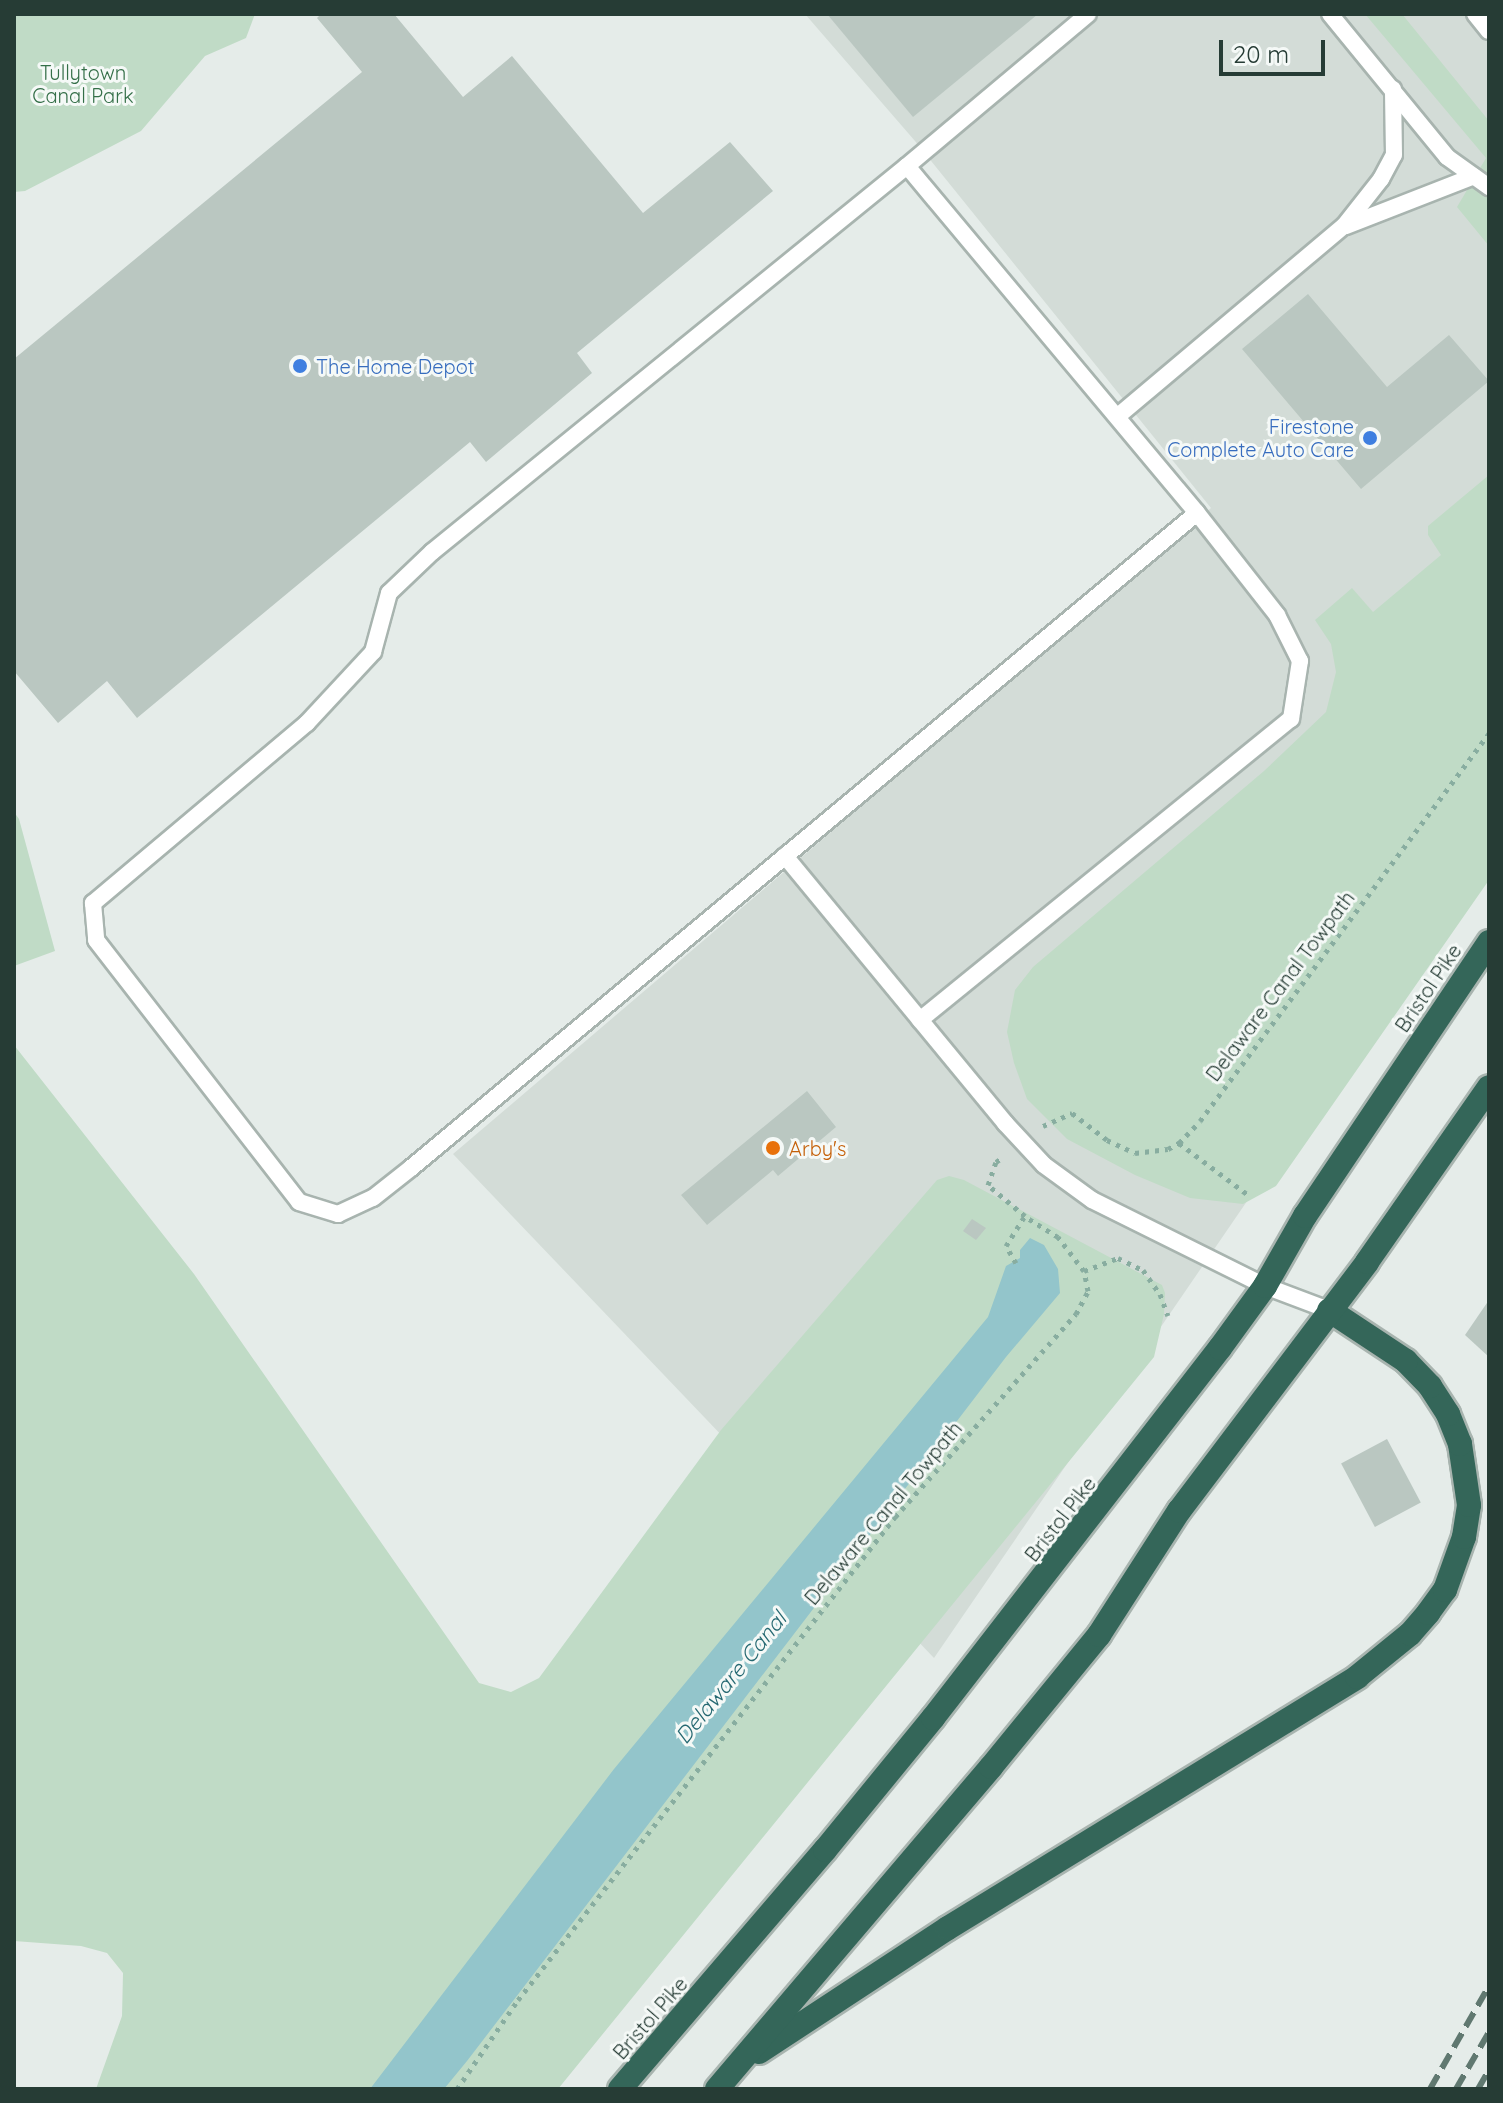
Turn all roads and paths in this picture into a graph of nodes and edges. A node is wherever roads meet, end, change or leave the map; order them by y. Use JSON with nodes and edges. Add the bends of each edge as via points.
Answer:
{"nodes":[{"id":1,"x":1088,"y":14,"type":"edge"},
{"id":2,"x":1330,"y":14,"type":"edge"},
{"id":3,"x":1475,"y":14,"type":"edge"},
{"id":4,"x":1489,"y":31,"type":"edge"},
{"id":5,"x":1393,"y":89,"type":"junction"},
{"id":6,"x":907,"y":166,"type":"junction"},
{"id":7,"x":1474,"y":176,"type":"junction"},
{"id":8,"x":1489,"y":187,"type":"edge"},
{"id":9,"x":1344,"y":226,"type":"junction"},
{"id":10,"x":1118,"y":416,"type":"junction"},
{"id":11,"x":1197,"y":513,"type":"junction"},
{"id":12,"x":1489,"y":733,"type":"edge"},
{"id":13,"x":785,"y":856,"type":"junction"},
{"id":14,"x":1489,"y":942,"type":"edge"},
{"id":15,"x":920,"y":1020,"type":"junction"},
{"id":16,"x":1489,"y":1087,"type":"edge"},
{"id":17,"x":1052,"y":1119,"type":"dead end"},
{"id":18,"x":1179,"y":1143,"type":"junction"},
{"id":19,"x":996,"y":1162,"type":"dead end"},
{"id":20,"x":1247,"y":1194,"type":"dead end"},
{"id":21,"x":1025,"y":1216,"type":"junction"},
{"id":22,"x":1016,"y":1263,"type":"dead end"},
{"id":23,"x":1084,"y":1271,"type":"junction"},
{"id":24,"x":1265,"y":1286,"type":"junction"},
{"id":25,"x":1329,"y":1310,"type":"junction"},
{"id":26,"x":1168,"y":1316,"type":"dead end"},
{"id":27,"x":738,"y":2066,"type":"junction"},
{"id":28,"x":457,"y":2089,"type":"edge"},
{"id":29,"x":620,"y":2089,"type":"edge"},
{"id":30,"x":717,"y":2089,"type":"edge"}],
"edges":[{"from":1,"to":6,"type":"lane"},
{"from":2,"to":5,"type":"lane"},
{"from":3,"to":4,"type":"lane"},
{"from":5,"to":7,"type":"lane","via":[[1447,157]]},
{"from":5,"to":9,"type":"lane","via":[[1394,155]]},
{"from":6,"to":10,"type":"lane"},
{"from":6,"to":13,"type":"lane","via":[[432,552],[389,593],[373,652],[307,723],[93,903],[96,940],[299,1202],[338,1214],[373,1198],[411,1168]]},
{"from":7,"to":8,"type":"lane"},
{"from":7,"to":9,"type":"lane"},
{"from":9,"to":10,"type":"lane"},
{"from":10,"to":11,"type":"lane"},
{"from":11,"to":13,"type":"lane"},
{"from":11,"to":15,"type":"lane","via":[[1277,615],[1300,661],[1291,719]]},
{"from":12,"to":18,"type":"path","name":"Delaware Canal Towpath"},
{"from":13,"to":15,"type":"lane"},
{"from":14,"to":24,"type":"highway","name":"Bristol Pike","via":[[1312,1204]]},
{"from":15,"to":24,"type":"lane","via":[[1022,1142],[1066,1183]]},
{"from":16,"to":25,"type":"highway"},
{"from":17,"to":18,"type":"path","via":[[1072,1113],[1107,1140],[1135,1153]]},
{"from":18,"to":20,"type":"path"},
{"from":19,"to":21,"type":"path","via":[[988,1185]]},
{"from":21,"to":22,"type":"path","via":[[1006,1246]]},
{"from":21,"to":23,"type":"path","via":[[1058,1237]]},
{"from":23,"to":26,"type":"path","via":[[1118,1258],[1143,1270]]},
{"from":23,"to":28,"type":"path","name":"Delaware Canal Towpath","via":[[1088,1291],[1076,1314],[895,1517],[518,2000]]},
{"from":24,"to":25,"type":"lane"},
{"from":24,"to":29,"type":"highway","name":"Bristol Pike","via":[[933,1718]]},
{"from":25,"to":27,"type":"highway","via":[[1179,1511],[1099,1635]]},
{"from":25,"to":27,"type":"highway","via":[[1406,1361],[1436,1395],[1460,1444],[1469,1505],[1464,1537],[1445,1590],[1428,1613],[1357,1677],[948,1928]]},
{"from":27,"to":30,"type":"highway"}]}
